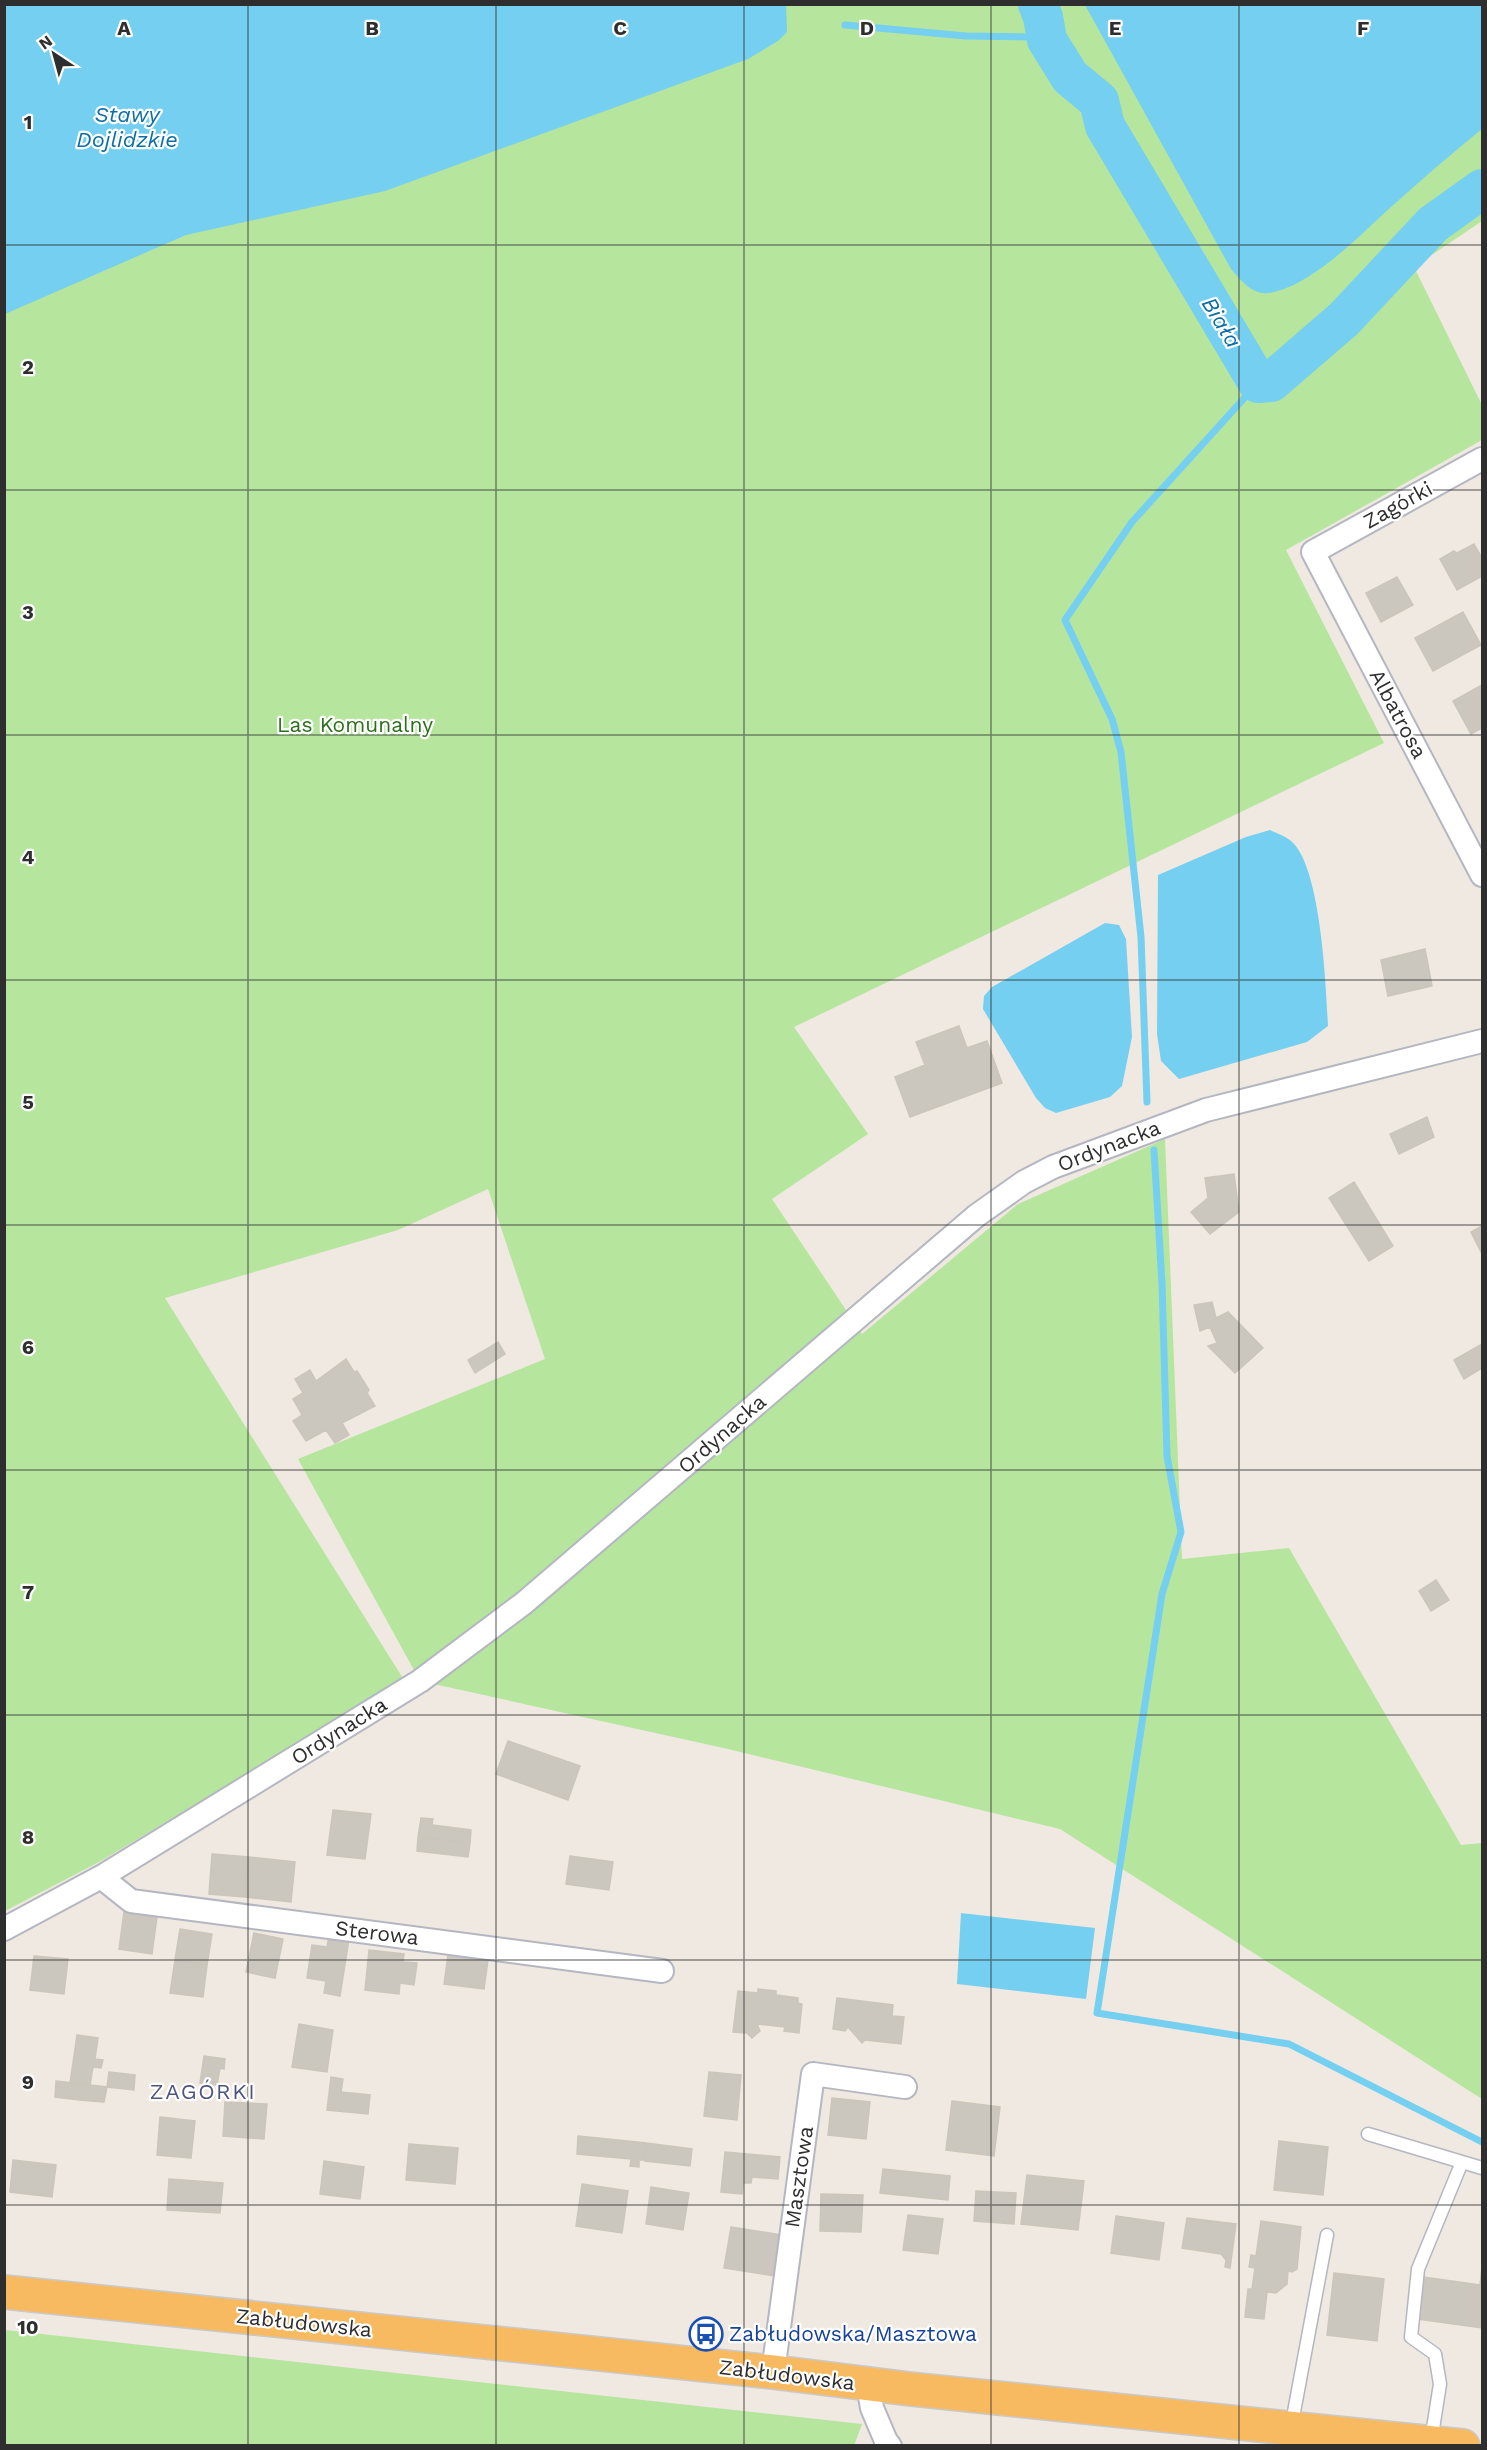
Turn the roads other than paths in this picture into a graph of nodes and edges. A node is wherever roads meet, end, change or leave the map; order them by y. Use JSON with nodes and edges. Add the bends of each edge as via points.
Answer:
{"nodes":[{"id":1,"x":1482,"y":459,"type":"edge"},
{"id":2,"x":1313,"y":552,"type":"joint"},
{"id":3,"x":1482,"y":875,"type":"edge"},
{"id":4,"x":1482,"y":1041,"type":"edge"},
{"id":5,"x":101,"y":1877,"type":"junction"},
{"id":6,"x":4,"y":1929,"type":"edge"},
{"id":7,"x":662,"y":1971,"type":"dead end"},
{"id":8,"x":905,"y":2087,"type":"dead end"},
{"id":9,"x":1368,"y":2134,"type":"dead end"},
{"id":10,"x":1462,"y":2162,"type":"junction"},
{"id":11,"x":1482,"y":2168,"type":"edge"},
{"id":12,"x":1327,"y":2235,"type":"dead end"},
{"id":13,"x":4,"y":2292,"type":"edge"},
{"id":14,"x":773,"y":2372,"type":"junction"},
{"id":15,"x":868,"y":2385,"type":"junction"},
{"id":16,"x":1291,"y":2428,"type":"junction"},
{"id":17,"x":1431,"y":2442,"type":"junction"},
{"id":18,"x":890,"y":2445,"type":"edge"},
{"id":19,"x":1462,"y":2445,"type":"edge"}],
"edges":[{"from":1,"to":2,"type":"street","name":"Zagórki"},
{"from":2,"to":3,"type":"street","name":"Albatrosa"},
{"from":4,"to":5,"type":"street","name":"Ordynacka","via":[[1206,1110],[1053,1167],[1024,1182],[976,1216],[533,1595],[465,1647],[406,1690]]},
{"from":5,"to":6,"type":"street","name":"Ordynacka"},
{"from":5,"to":7,"type":"street","name":"Sterowa","via":[[131,1901]]},
{"from":8,"to":14,"type":"street","name":"Masztowa","via":[[813,2074]]},
{"from":9,"to":10,"type":"lane"},
{"from":10,"to":11,"type":"lane"},
{"from":10,"to":17,"type":"lane","via":[[1418,2269],[1413,2314],[1411,2337],[1435,2354],[1440,2384]]},
{"from":12,"to":16,"type":"lane"},
{"from":13,"to":14,"type":"highway","name":"Zabłudowska"},
{"from":14,"to":15,"type":"highway","name":"Zabłudowska"},
{"from":15,"to":16,"type":"highway","name":"Zabłudowska"},
{"from":15,"to":18,"type":"street","via":[[872,2408]]},
{"from":16,"to":17,"type":"highway","name":"Zabłudowska"},
{"from":17,"to":19,"type":"highway","name":"Zabłudowska"}]}
